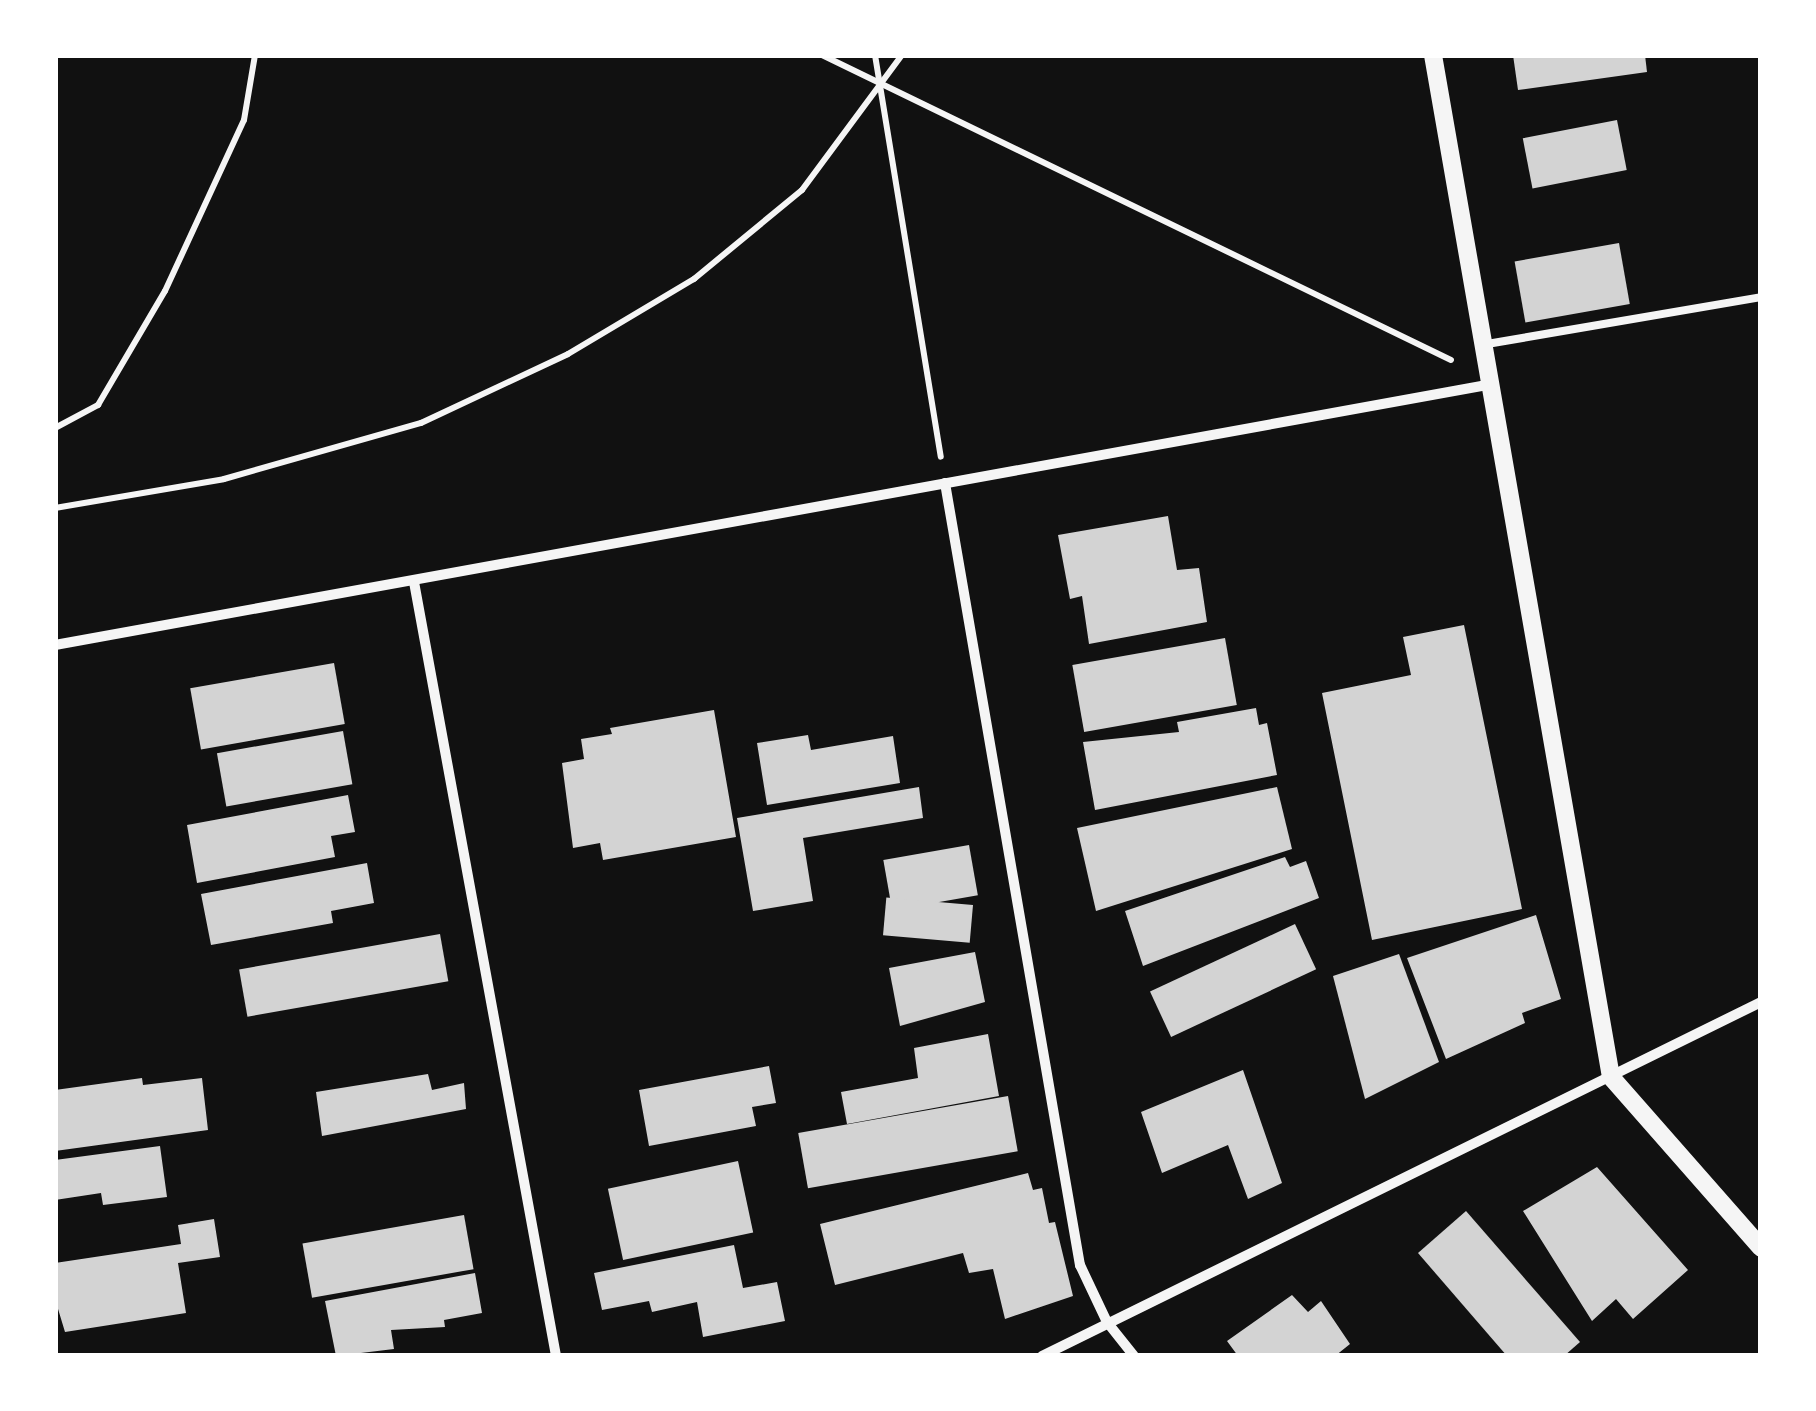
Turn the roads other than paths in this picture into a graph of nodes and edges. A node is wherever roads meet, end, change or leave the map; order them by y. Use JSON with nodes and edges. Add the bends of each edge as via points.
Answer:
{"nodes":[{"id":1,"x":1434,"y":55,"type":"edge"},
{"id":2,"x":1761,"y":297,"type":"edge"},
{"id":3,"x":1488,"y":344,"type":"junction"},
{"id":4,"x":1494,"y":384,"type":"junction"},
{"id":5,"x":945,"y":483,"type":"junction"},
{"id":6,"x":414,"y":582,"type":"junction"},
{"id":7,"x":55,"y":644,"type":"edge"},
{"id":8,"x":1761,"y":1002,"type":"edge"},
{"id":9,"x":1611,"y":1077,"type":"junction"},
{"id":10,"x":1761,"y":1248,"type":"edge"},
{"id":11,"x":1107,"y":1322,"type":"junction"},
{"id":12,"x":556,"y":1356,"type":"edge"},
{"id":13,"x":1042,"y":1356,"type":"edge"},
{"id":14,"x":1134,"y":1356,"type":"edge"}],
"edges":[{"from":1,"to":3,"type":"street"},
{"from":2,"to":3,"type":"lane"},
{"from":3,"to":4,"type":"street"},
{"from":4,"to":5,"type":"street"},
{"from":4,"to":9,"type":"street"},
{"from":5,"to":6,"type":"street"},
{"from":5,"to":11,"type":"street","via":[[1080,1265]]},
{"from":6,"to":7,"type":"street"},
{"from":6,"to":12,"type":"street"},
{"from":8,"to":9,"type":"street"},
{"from":9,"to":10,"type":"street"},
{"from":9,"to":11,"type":"street"},
{"from":11,"to":13,"type":"street"},
{"from":11,"to":14,"type":"street"}]}
